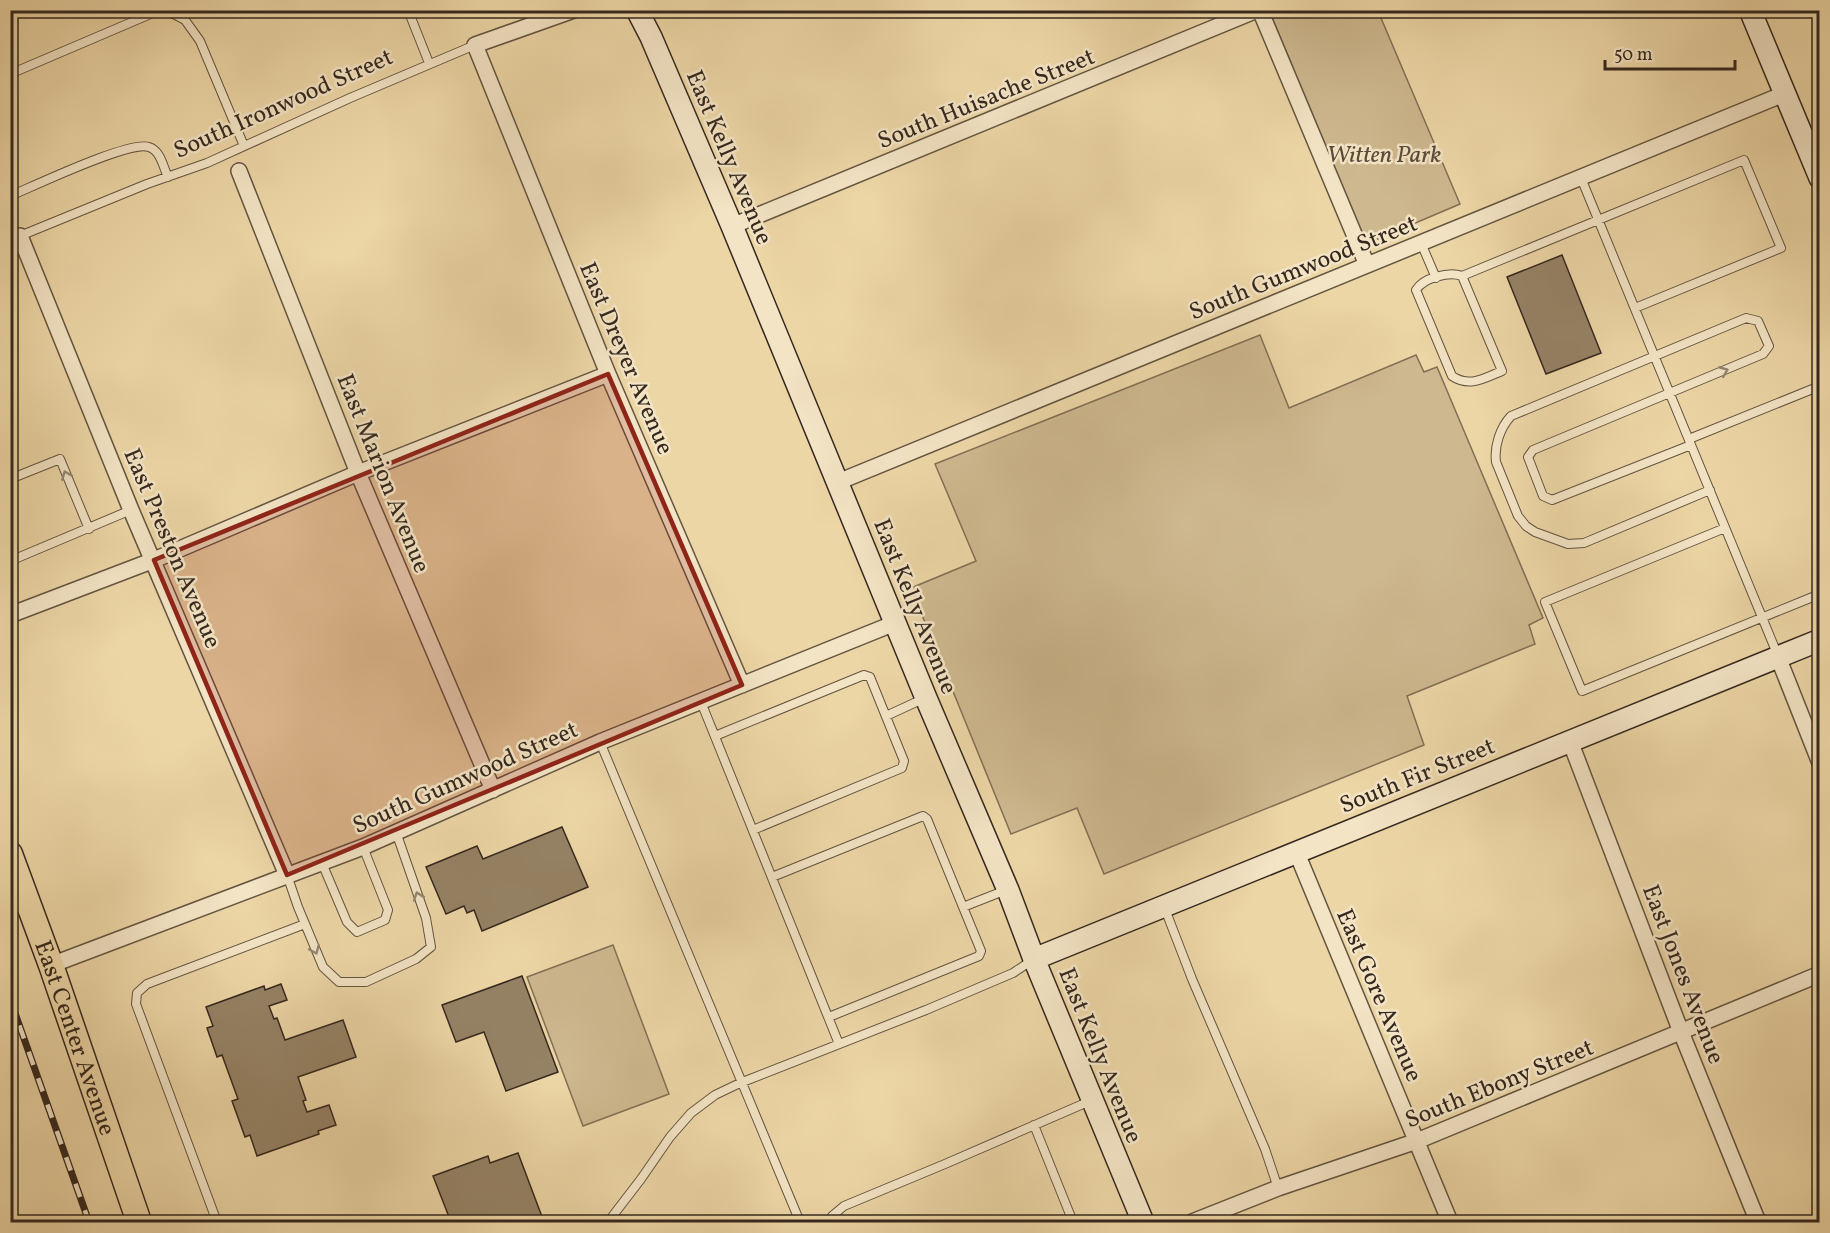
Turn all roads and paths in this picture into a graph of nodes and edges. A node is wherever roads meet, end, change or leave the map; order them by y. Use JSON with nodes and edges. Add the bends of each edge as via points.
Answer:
{"nodes":[{"id":1,"x":160,"y":10,"type":"edge"},
{"id":2,"x":166,"y":10,"type":"edge"},
{"id":3,"x":408,"y":10,"type":"edge"},
{"id":4,"x":574,"y":10,"type":"edge"},
{"id":5,"x":637,"y":10,"type":"edge"},
{"id":6,"x":1258,"y":10,"type":"edge"},
{"id":7,"x":1750,"y":10,"type":"edge"},
{"id":8,"x":475,"y":45,"type":"junction"},
{"id":9,"x":429,"y":63,"type":"junction"},
{"id":10,"x":10,"y":74,"type":"edge"},
{"id":11,"x":1785,"y":94,"type":"junction"},
{"id":12,"x":244,"y":146,"type":"junction"},
{"id":13,"x":239,"y":171,"type":"dead end"},
{"id":14,"x":168,"y":177,"type":"junction"},
{"id":15,"x":1581,"y":178,"type":"junction"},
{"id":16,"x":1820,"y":178,"type":"edge"},
{"id":17,"x":10,"y":196,"type":"edge"},
{"id":18,"x":1599,"y":220,"type":"junction"},
{"id":19,"x":732,"y":226,"type":"junction"},
{"id":20,"x":15,"y":238,"type":"edge"},
{"id":21,"x":1421,"y":243,"type":"junction"},
{"id":22,"x":1367,"y":265,"type":"junction"},
{"id":23,"x":1462,"y":276,"type":"junction"},
{"id":24,"x":1436,"y":278,"type":"junction"},
{"id":25,"x":1635,"y":308,"type":"junction"},
{"id":26,"x":1655,"y":356,"type":"junction"},
{"id":27,"x":608,"y":374,"type":"junction"},
{"id":28,"x":1820,"y":386,"type":"edge"},
{"id":29,"x":1670,"y":393,"type":"junction"},
{"id":30,"x":1690,"y":442,"type":"junction"},
{"id":31,"x":358,"y":473,"type":"junction"},
{"id":32,"x":10,"y":479,"type":"edge"},
{"id":33,"x":838,"y":482,"type":"junction"},
{"id":34,"x":1710,"y":490,"type":"junction"},
{"id":35,"x":131,"y":510,"type":"junction"},
{"id":36,"x":1725,"y":528,"type":"junction"},
{"id":37,"x":89,"y":529,"type":"junction"},
{"id":38,"x":154,"y":560,"type":"junction"},
{"id":39,"x":10,"y":561,"type":"edge"},
{"id":40,"x":1820,"y":594,"type":"edge"},
{"id":41,"x":10,"y":615,"type":"edge"},
{"id":42,"x":1762,"y":618,"type":"junction"},
{"id":43,"x":895,"y":623,"type":"junction"},
{"id":44,"x":1820,"y":640,"type":"edge"},
{"id":45,"x":1778,"y":657,"type":"junction"},
{"id":46,"x":742,"y":685,"type":"junction"},
{"id":47,"x":926,"y":698,"type":"junction"},
{"id":48,"x":701,"y":702,"type":"junction"},
{"id":49,"x":886,"y":716,"type":"junction"},
{"id":50,"x":715,"y":736,"type":"junction"},
{"id":51,"x":1570,"y":741,"type":"junction"},
{"id":52,"x":600,"y":742,"type":"junction"},
{"id":53,"x":1820,"y":763,"type":"edge"},
{"id":54,"x":494,"y":790,"type":"junction"},
{"id":55,"x":753,"y":830,"type":"junction"},
{"id":56,"x":396,"y":832,"type":"junction"},
{"id":57,"x":363,"y":847,"type":"junction"},
{"id":58,"x":1296,"y":851,"type":"junction"},
{"id":59,"x":10,"y":854,"type":"edge"},
{"id":60,"x":322,"y":863,"type":"junction"},
{"id":61,"x":287,"y":875,"type":"junction"},
{"id":62,"x":772,"y":877,"type":"junction"},
{"id":63,"x":1008,"y":890,"type":"junction"},
{"id":64,"x":1164,"y":906,"type":"junction"},
{"id":65,"x":963,"y":907,"type":"junction"},
{"id":66,"x":304,"y":924,"type":"junction"},
{"id":67,"x":1034,"y":959,"type":"junction"},
{"id":68,"x":51,"y":965,"type":"junction"},
{"id":69,"x":1820,"y":974,"type":"edge"},
{"id":70,"x":828,"y":1017,"type":"junction"},
{"id":71,"x":1681,"y":1032,"type":"junction"},
{"id":72,"x":839,"y":1044,"type":"junction"},
{"id":73,"x":740,"y":1083,"type":"junction"},
{"id":74,"x":1091,"y":1100,"type":"junction"},
{"id":75,"x":1034,"y":1125,"type":"junction"},
{"id":76,"x":1417,"y":1141,"type":"junction"},
{"id":77,"x":1278,"y":1188,"type":"junction"},
{"id":78,"x":139,"y":1222,"type":"edge"},
{"id":79,"x":217,"y":1222,"type":"edge"},
{"id":80,"x":608,"y":1222,"type":"edge"},
{"id":81,"x":800,"y":1222,"type":"edge"},
{"id":82,"x":832,"y":1222,"type":"edge"},
{"id":83,"x":1073,"y":1222,"type":"edge"},
{"id":84,"x":1143,"y":1222,"type":"edge"},
{"id":85,"x":1192,"y":1222,"type":"edge"},
{"id":86,"x":1450,"y":1222,"type":"edge"},
{"id":87,"x":1758,"y":1222,"type":"edge"}],
"edges":[{"from":1,"to":10,"type":"lane"},
{"from":2,"to":12,"type":"lane","via":[[185,20],[200,41]]},
{"from":3,"to":9,"type":"lane"},
{"from":4,"to":8,"type":"street","name":"South Ironwood Street"},
{"from":5,"to":19,"type":"street","name":"East Kelly Avenue"},
{"from":6,"to":19,"type":"street","name":"South Huisache Street"},
{"from":6,"to":22,"type":"street"},
{"from":7,"to":11,"type":"street"},
{"from":8,"to":9,"type":"lane","name":"South Ironwood Street"},
{"from":8,"to":27,"type":"street","name":"East Dreyer Avenue"},
{"from":9,"to":12,"type":"lane","name":"South Ironwood Street"},
{"from":11,"to":15,"type":"street","name":"South Gumwood Street"},
{"from":11,"to":16,"type":"street"},
{"from":12,"to":14,"type":"lane","name":"South Ironwood Street"},
{"from":13,"to":31,"type":"street","name":"East Marion Avenue"},
{"from":14,"to":17,"type":"lane","via":[[157,151],[147,146],[117,151]]},
{"from":14,"to":20,"type":"lane","name":"South Ironwood Street"},
{"from":15,"to":18,"type":"lane"},
{"from":15,"to":21,"type":"street","name":"South Gumwood Street"},
{"from":18,"to":23,"type":"lane"},
{"from":18,"to":25,"type":"lane"},
{"from":18,"to":25,"type":"lane","via":[[1744,160],[1781,248]]},
{"from":19,"to":33,"type":"street","name":"East Kelly Avenue"},
{"from":20,"to":35,"type":"street","name":"East Preston Avenue"},
{"from":21,"to":22,"type":"street","name":"South Gumwood Street"},
{"from":21,"to":24,"type":"lane"},
{"from":22,"to":33,"type":"street","name":"South Gumwood Street"},
{"from":23,"to":24,"type":"lane"},
{"from":23,"to":24,"type":"lane","via":[[1502,371],[1466,383],[1452,376],[1416,293],[1418,286]]},
{"from":25,"to":26,"type":"lane"},
{"from":26,"to":29,"type":"lane"},
{"from":29,"to":26,"type":"lane","one_way":true,"via":[[1763,354],[1769,346],[1758,321],[1750,318]]},
{"from":26,"to":34,"type":"lane","via":[[1519,412],[1506,421],[1495,456],[1518,516],[1535,532],[1584,543]]},
{"from":27,"to":31,"type":"street"},
{"from":27,"to":46,"type":"street","name":"East Dreyer Avenue"},
{"from":28,"to":30,"type":"lane"},
{"from":29,"to":30,"type":"lane"},
{"from":29,"to":30,"type":"lane","via":[[1533,450],[1528,460],[1544,496],[1552,501]]},
{"from":30,"to":34,"type":"lane"},
{"from":31,"to":38,"type":"street"},
{"from":31,"to":54,"type":"street","name":"East Marion Avenue"},
{"from":37,"to":32,"type":"lane","one_way":true,"via":[[60,459]]},
{"from":33,"to":43,"type":"street","name":"East Kelly Avenue"},
{"from":34,"to":36,"type":"lane"},
{"from":35,"to":37,"type":"lane"},
{"from":35,"to":38,"type":"street","name":"East Preston Avenue"},
{"from":36,"to":42,"type":"lane"},
{"from":36,"to":42,"type":"lane","via":[[1545,602],[1582,691]]},
{"from":37,"to":39,"type":"lane"},
{"from":38,"to":41,"type":"street"},
{"from":38,"to":61,"type":"street","name":"East Preston Avenue"},
{"from":40,"to":42,"type":"lane"},
{"from":42,"to":45,"type":"lane"},
{"from":43,"to":46,"type":"street","name":"South Gumwood Street"},
{"from":43,"to":47,"type":"street","name":"East Kelly Avenue"},
{"from":44,"to":45,"type":"street","name":"South Fir Street"},
{"from":45,"to":51,"type":"street","name":"South Fir Street"},
{"from":45,"to":53,"type":"street"},
{"from":46,"to":48,"type":"street","name":"South Gumwood Street"},
{"from":47,"to":49,"type":"lane"},
{"from":47,"to":63,"type":"street","name":"East Kelly Avenue"},
{"from":48,"to":50,"type":"lane"},
{"from":48,"to":52,"type":"street","name":"South Gumwood Street"},
{"from":49,"to":50,"type":"lane","via":[[870,677],[864,675]]},
{"from":49,"to":55,"type":"lane","via":[[904,761],[902,768]]},
{"from":50,"to":55,"type":"lane"},
{"from":51,"to":58,"type":"street","name":"South Fir Street"},
{"from":51,"to":71,"type":"street","name":"East Jones Avenue"},
{"from":52,"to":54,"type":"street","name":"South Gumwood Street"},
{"from":52,"to":73,"type":"lane"},
{"from":54,"to":56,"type":"street","name":"South Gumwood Street"},
{"from":55,"to":62,"type":"lane"},
{"from":56,"to":57,"type":"street","name":"South Gumwood Street"},
{"from":66,"to":56,"type":"lane","one_way":true,"via":[[323,967],[339,982],[366,982],[416,959],[431,947],[426,918]]},
{"from":57,"to":60,"type":"street","name":"South Gumwood Street"},
{"from":57,"to":60,"type":"lane","via":[[388,910],[385,920],[357,932],[347,922]]},
{"from":58,"to":64,"type":"street","name":"South Fir Street"},
{"from":58,"to":76,"type":"street","name":"East Gore Avenue"},
{"from":59,"to":68,"type":"main road","name":"East Center Avenue"},
{"from":60,"to":61,"type":"street","name":"South Gumwood Street"},
{"from":61,"to":66,"type":"lane"},
{"from":61,"to":68,"type":"street","name":"South Gumwood Street"},
{"from":62,"to":65,"type":"lane","via":[[923,816]]},
{"from":62,"to":70,"type":"lane"},
{"from":63,"to":65,"type":"lane"},
{"from":63,"to":67,"type":"street","name":"East Kelly Avenue"},
{"from":64,"to":67,"type":"street","name":"South Fir Street"},
{"from":64,"to":77,"type":"lane"},
{"from":65,"to":70,"type":"lane","via":[[981,951],[979,956]]},
{"from":66,"to":79,"type":"lane","via":[[147,984],[137,993],[136,1004]]},
{"from":67,"to":72,"type":"lane","via":[[1013,973]]},
{"from":67,"to":74,"type":"street","name":"East Kelly Avenue"},
{"from":68,"to":78,"type":"main road","name":"East Center Avenue"},
{"from":69,"to":71,"type":"street","name":"South Ebony Street"},
{"from":70,"to":72,"type":"lane"},
{"from":71,"to":76,"type":"street","name":"South Ebony Street"},
{"from":71,"to":87,"type":"street","name":"East Jones Avenue"},
{"from":72,"to":73,"type":"lane"},
{"from":73,"to":80,"type":"lane","via":[[691,1113]]},
{"from":73,"to":81,"type":"lane"},
{"from":74,"to":75,"type":"lane"},
{"from":74,"to":84,"type":"street","name":"East Kelly Avenue"},
{"from":75,"to":82,"type":"lane","via":[[844,1206],[832,1216]]},
{"from":75,"to":83,"type":"lane"},
{"from":76,"to":77,"type":"street","name":"South Ebony Street"},
{"from":76,"to":86,"type":"street","name":"East Gore Avenue"},
{"from":77,"to":85,"type":"street","name":"South Ebony Street"}]}
